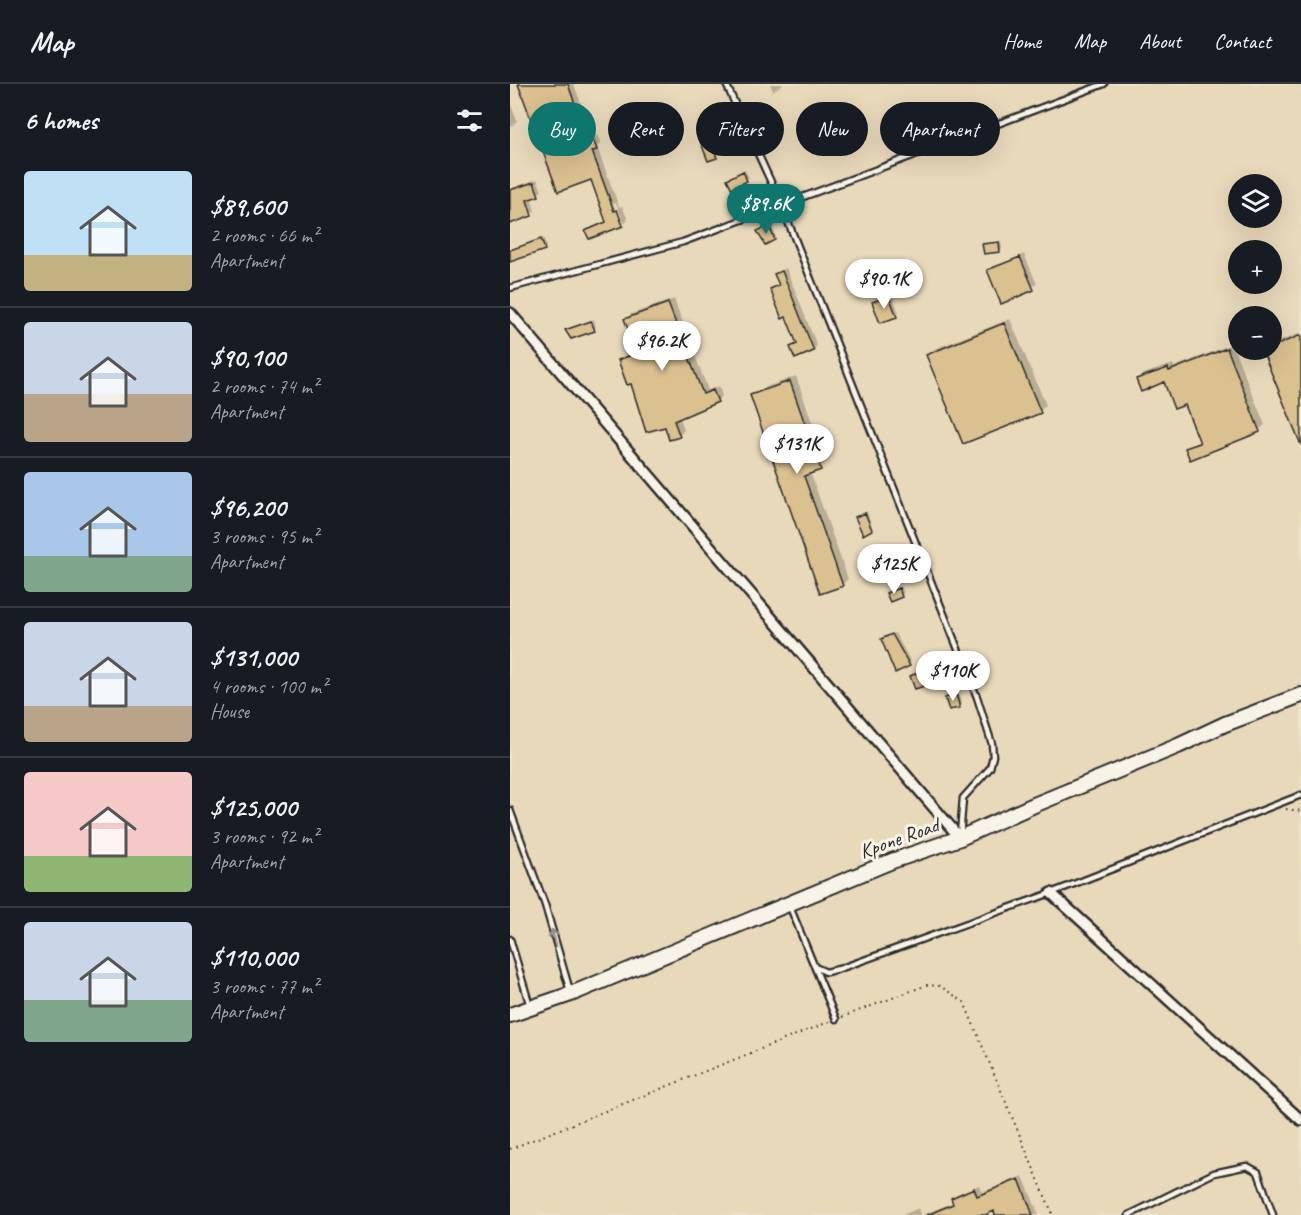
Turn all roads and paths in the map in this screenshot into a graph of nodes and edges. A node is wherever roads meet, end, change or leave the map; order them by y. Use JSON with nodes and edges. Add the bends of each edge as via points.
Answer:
{"nodes":[{"id":1,"x":726,"y":84,"type":"edge"},
{"id":2,"x":1104,"y":84,"type":"edge"},
{"id":3,"x":781,"y":204,"type":"junction"},
{"id":4,"x":510,"y":288,"type":"edge"},
{"id":5,"x":510,"y":313,"type":"edge"},
{"id":6,"x":1301,"y":695,"type":"edge"},
{"id":7,"x":1301,"y":795,"type":"edge"},
{"id":8,"x":510,"y":810,"type":"edge"},
{"id":9,"x":960,"y":838,"type":"junction"},
{"id":10,"x":1051,"y":893,"type":"junction"},
{"id":11,"x":789,"y":904,"type":"junction"},
{"id":12,"x":510,"y":939,"type":"edge"},
{"id":13,"x":816,"y":967,"type":"junction"},
{"id":14,"x":571,"y":994,"type":"junction"},
{"id":15,"x":531,"y":1008,"type":"junction"},
{"id":16,"x":510,"y":1015,"type":"edge"},
{"id":17,"x":837,"y":1019,"type":"junction"},
{"id":18,"x":1301,"y":1120,"type":"edge"},
{"id":19,"x":510,"y":1149,"type":"edge"},
{"id":20,"x":1053,"y":1215,"type":"edge"},
{"id":21,"x":1129,"y":1215,"type":"edge"},
{"id":22,"x":1273,"y":1215,"type":"edge"}],
"edges":[{"from":1,"to":3,"type":"lane"},
{"from":2,"to":3,"type":"lane"},
{"from":3,"to":4,"type":"lane","via":[[683,242]]},
{"from":3,"to":9,"type":"lane","via":[[977,697],[992,744],[990,768],[963,798]]},
{"from":5,"to":9,"type":"street"},
{"from":6,"to":9,"type":"main road","name":"Kpone Road"},
{"from":7,"to":10,"type":"lane"},
{"from":14,"to":8,"type":"lane","one_way":true,"via":[[545,905]]},
{"from":9,"to":11,"type":"main road","name":"Kpone Road"},
{"from":10,"to":13,"type":"lane","via":[[840,969],[826,972]]},
{"from":10,"to":18,"type":"street"},
{"from":11,"to":13,"type":"lane"},
{"from":11,"to":14,"type":"main road","name":"Kpone Road"},
{"from":12,"to":15,"type":"lane"},
{"from":13,"to":17,"type":"lane"},
{"from":14,"to":15,"type":"main road","name":"Kpone Road"},
{"from":15,"to":16,"type":"main road","name":"Kpone Road"},
{"from":17,"to":19,"type":"path"},
{"from":17,"to":20,"type":"path","via":[[927,984],[940,986],[964,1002]]},
{"from":21,"to":22,"type":"lane","via":[[1214,1173],[1247,1166],[1258,1172]]}]}
